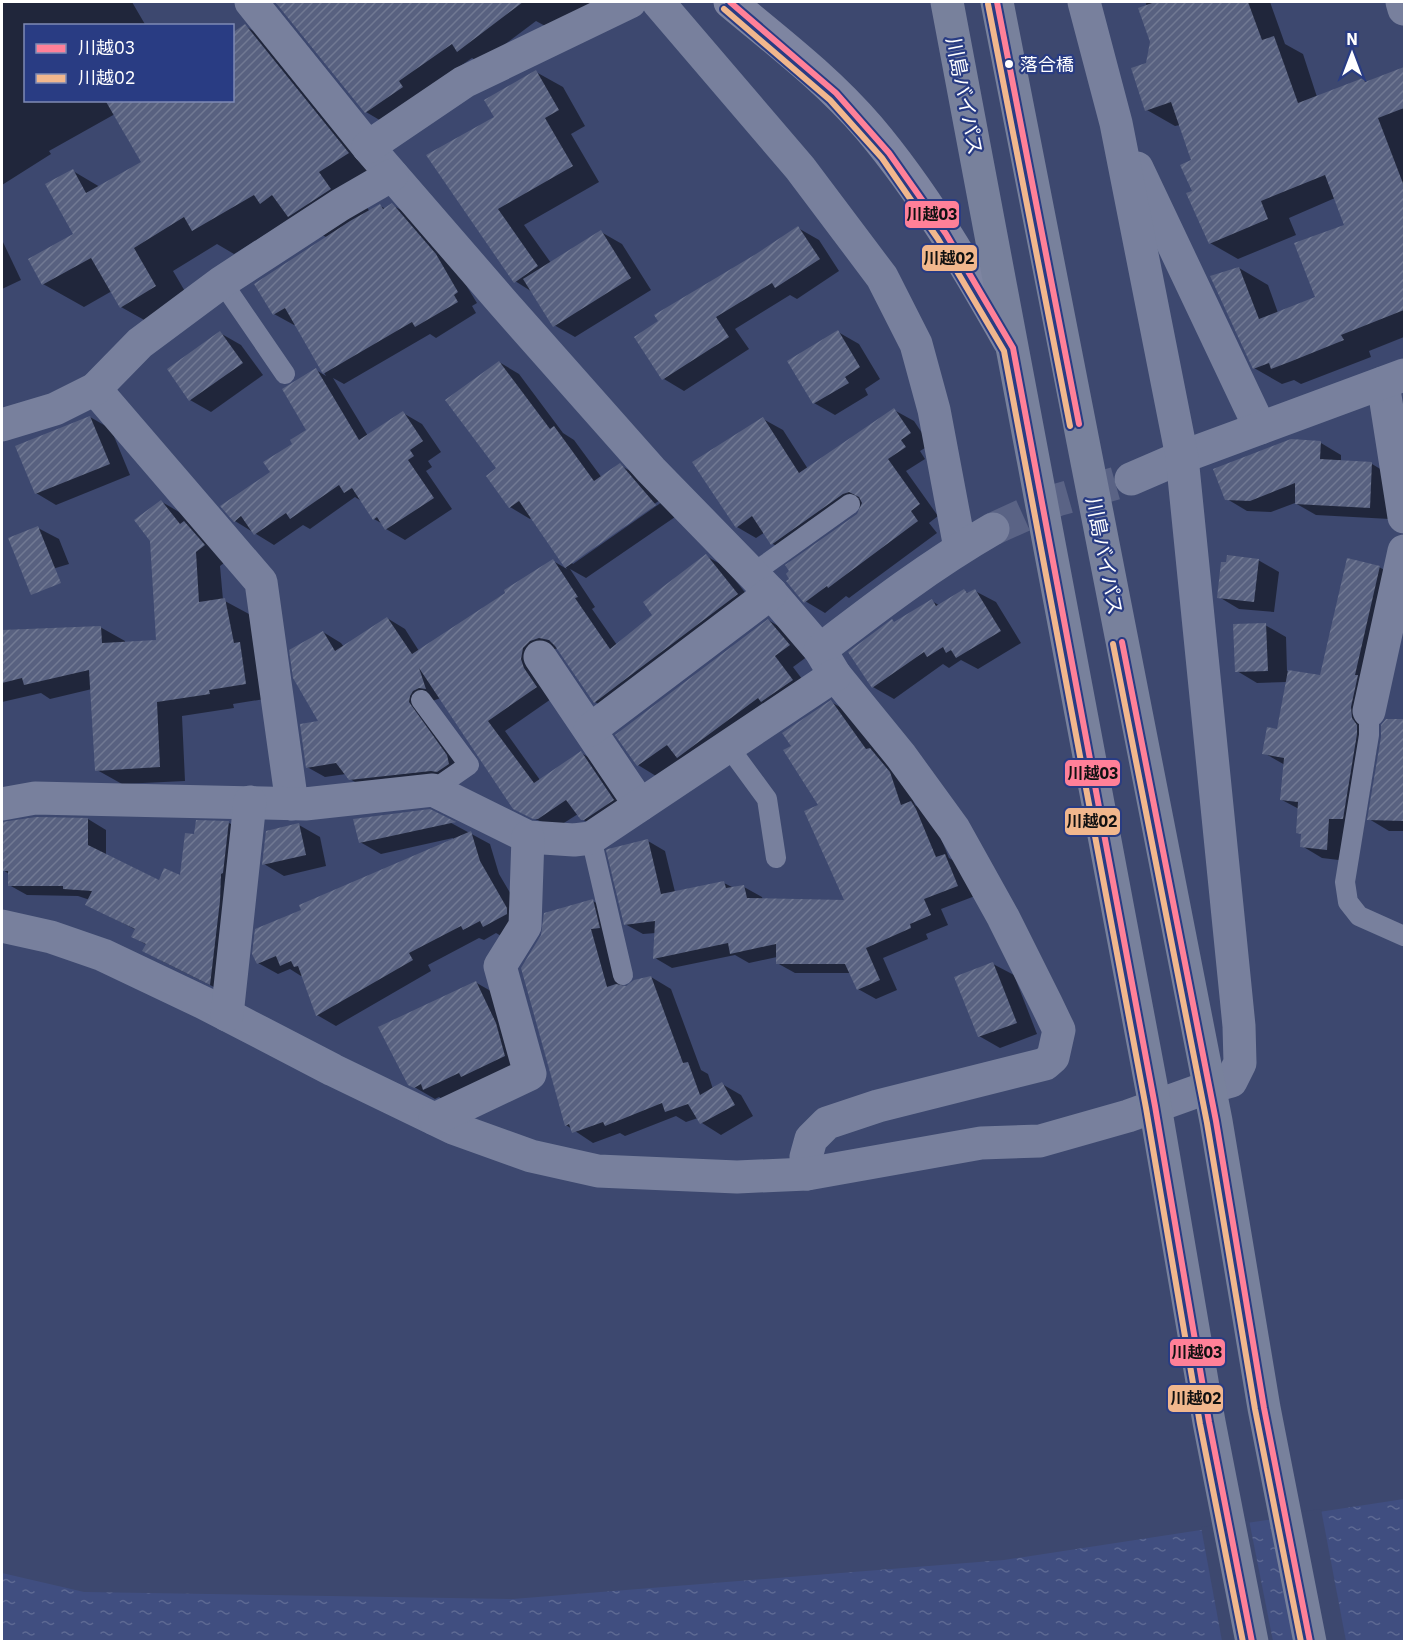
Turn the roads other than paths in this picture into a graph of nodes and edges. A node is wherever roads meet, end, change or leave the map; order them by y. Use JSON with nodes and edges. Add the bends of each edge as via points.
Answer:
{"nodes":[{"id":1,"x":251,"y":2,"type":"edge"},
{"id":2,"x":630,"y":2,"type":"edge"},
{"id":3,"x":658,"y":2,"type":"edge"},
{"id":4,"x":730,"y":2,"type":"edge"},
{"id":5,"x":947,"y":2,"type":"edge"},
{"id":6,"x":997,"y":2,"type":"edge"},
{"id":7,"x":1084,"y":2,"type":"edge"},
{"id":8,"x":1402,"y":2,"type":"edge"},
{"id":9,"x":1404,"y":9,"type":"edge"},
{"id":10,"x":1116,"y":123,"type":"junction"},
{"id":11,"x":368,"y":147,"type":"junction"},
{"id":12,"x":392,"y":175,"type":"junction"},
{"id":13,"x":222,"y":282,"type":"junction"},
{"id":14,"x":1013,"y":348,"type":"junction"},
{"id":15,"x":285,"y":374,"type":"dead end"},
{"id":16,"x":1394,"y":379,"type":"edge"},
{"id":17,"x":95,"y":389,"type":"junction"},
{"id":18,"x":2,"y":425,"type":"edge"},
{"id":19,"x":1260,"y":429,"type":"junction"},
{"id":20,"x":1182,"y":458,"type":"junction"},
{"id":21,"x":1131,"y":479,"type":"tunnel mouth"},
{"id":22,"x":850,"y":504,"type":"dead end"},
{"id":23,"x":1404,"y":517,"type":"edge"},
{"id":24,"x":993,"y":529,"type":"tunnel mouth"},
{"id":25,"x":960,"y":548,"type":"junction"},
{"id":26,"x":1403,"y":564,"type":"edge"},
{"id":27,"x":762,"y":584,"type":"junction"},
{"id":28,"x":540,"y":657,"type":"dead end"},
{"id":29,"x":828,"y":662,"type":"junction"},
{"id":30,"x":421,"y":700,"type":"dead end"},
{"id":31,"x":1369,"y":711,"type":"joint"},
{"id":32,"x":590,"y":730,"type":"junction"},
{"id":33,"x":728,"y":746,"type":"junction"},
{"id":34,"x":433,"y":790,"type":"junction"},
{"id":35,"x":250,"y":802,"type":"junction"},
{"id":36,"x":2,"y":804,"type":"edge"},
{"id":37,"x":292,"y":804,"type":"junction"},
{"id":38,"x":640,"y":805,"type":"junction"},
{"id":39,"x":528,"y":837,"type":"junction"},
{"id":40,"x":591,"y":838,"type":"junction"},
{"id":41,"x":776,"y":858,"type":"dead end"},
{"id":42,"x":2,"y":926,"type":"edge"},
{"id":43,"x":1404,"y":936,"type":"edge"},
{"id":44,"x":623,"y":975,"type":"dead end"},
{"id":45,"x":227,"y":1015,"type":"junction"},
{"id":46,"x":1209,"y":1087,"type":"junction"},
{"id":47,"x":1157,"y":1118,"type":"junction"},
{"id":48,"x":435,"y":1119,"type":"junction"},
{"id":49,"x":807,"y":1174,"type":"junction"},
{"id":50,"x":1252,"y":1641,"type":"edge"},
{"id":51,"x":1310,"y":1641,"type":"edge"}],
"edges":[{"from":1,"to":11,"type":"street"},
{"from":2,"to":11,"type":"street","via":[[464,82]]},
{"from":3,"to":25,"type":"street","via":[[800,168],[882,277],[915,344],[934,410]]},
{"from":4,"to":14,"type":"street","via":[[827,84],[868,127],[915,186]]},
{"from":5,"to":14,"type":"highway","name":"川島バイパス"},
{"from":6,"to":46,"type":"highway","name":"川島バイパス"},
{"from":7,"to":10,"type":"street"},
{"from":8,"to":9,"type":"street"},
{"from":10,"to":19,"type":"street"},
{"from":10,"to":20,"type":"street"},
{"from":11,"to":12,"type":"street"},
{"from":12,"to":13,"type":"street"},
{"from":12,"to":27,"type":"street","via":[[651,470]]},
{"from":13,"to":15,"type":"lane"},
{"from":13,"to":17,"type":"street","via":[[140,343]]},
{"from":14,"to":47,"type":"highway","name":"川島バイパス"},
{"from":16,"to":19,"type":"street"},
{"from":16,"to":23,"type":"street"},
{"from":17,"to":18,"type":"street","via":[[56,409]]},
{"from":17,"to":37,"type":"street","via":[[261,582]]},
{"from":19,"to":20,"type":"street"},
{"from":20,"to":21,"type":"street"},
{"from":20,"to":46,"type":"street","via":[[1239,1026],[1240,1063],[1231,1081]]},
{"from":22,"to":27,"type":"lane"},
{"from":24,"to":25,"type":"street"},
{"from":25,"to":29,"type":"street","via":[[893,594]]},
{"from":26,"to":31,"type":"street"},
{"from":27,"to":29,"type":"street"},
{"from":27,"to":32,"type":"street"},
{"from":28,"to":32,"type":"street"},
{"from":29,"to":33,"type":"street"},
{"from":29,"to":49,"type":"street","via":[[954,829],[1059,1030],[1053,1056],[1044,1064],[878,1106],[827,1123],[811,1139]]},
{"from":30,"to":34,"type":"lane","via":[[469,765]]},
{"from":31,"to":43,"type":"lane","via":[[1369,735],[1345,882],[1348,902],[1359,916]]},
{"from":32,"to":38,"type":"street"},
{"from":33,"to":38,"type":"street"},
{"from":33,"to":41,"type":"lane","via":[[767,799]]},
{"from":34,"to":37,"type":"street"},
{"from":34,"to":39,"type":"street"},
{"from":35,"to":36,"type":"street","via":[[35,798]]},
{"from":35,"to":37,"type":"street"},
{"from":35,"to":45,"type":"street"},
{"from":38,"to":40,"type":"street"},
{"from":39,"to":40,"type":"street"},
{"from":39,"to":48,"type":"street","via":[[525,926],[500,966],[530,1074]]},
{"from":40,"to":44,"type":"lane"},
{"from":42,"to":45,"type":"street","via":[[103,955]]},
{"from":45,"to":48,"type":"street"},
{"from":46,"to":47,"type":"street"},
{"from":46,"to":51,"type":"highway","name":"川島バイパス","via":[[1264,1408]]},
{"from":47,"to":49,"type":"street","via":[[1128,1116],[1040,1141],[981,1143]]},
{"from":47,"to":50,"type":"highway","name":"川島バイパス","via":[[1209,1422]]},
{"from":48,"to":49,"type":"street","via":[[531,1156],[598,1171],[737,1177]]}]}
